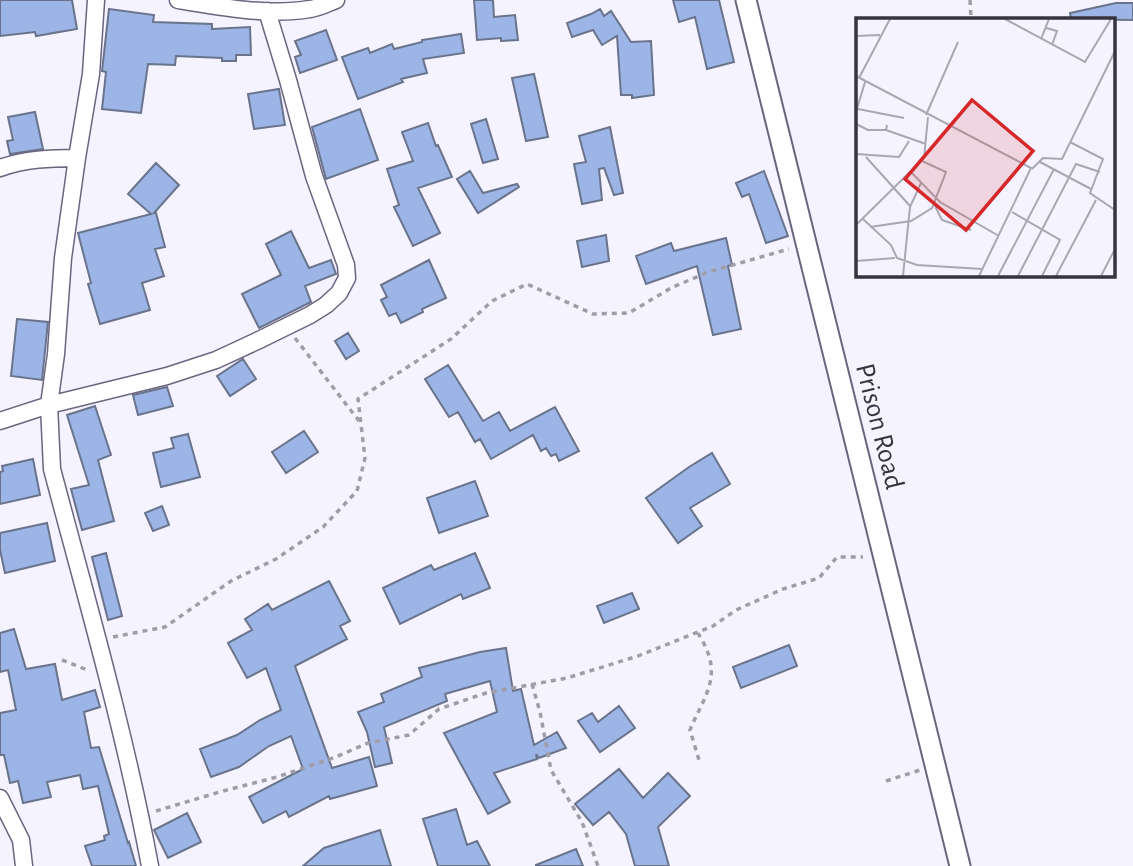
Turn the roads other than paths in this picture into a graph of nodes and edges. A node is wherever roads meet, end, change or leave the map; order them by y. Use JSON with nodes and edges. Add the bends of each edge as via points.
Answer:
{"nodes":[{"id":1,"x":96,"y":0,"type":"edge"},
{"id":2,"x":178,"y":0,"type":"edge"},
{"id":3,"x":336,"y":0,"type":"edge"},
{"id":4,"x":746,"y":0,"type":"edge"},
{"id":5,"x":267,"y":11,"type":"junction"},
{"id":6,"x":77,"y":158,"type":"junction"},
{"id":7,"x":0,"y":168,"type":"edge"},
{"id":8,"x":49,"y":405,"type":"junction"},
{"id":9,"x":0,"y":421,"type":"edge"},
{"id":10,"x":0,"y":798,"type":"edge"},
{"id":11,"x":24,"y":866,"type":"edge"},
{"id":12,"x":150,"y":866,"type":"edge"},
{"id":13,"x":960,"y":866,"type":"edge"}],
"edges":[{"from":1,"to":6,"type":"street","via":[[92,74]]},
{"from":2,"to":5,"type":"street"},
{"from":3,"to":5,"type":"street","via":[[312,9]]},
{"from":4,"to":13,"type":"street","name":"Prison Road"},
{"from":5,"to":8,"type":"street","via":[[314,176],[346,265],[347,278],[339,293],[286,327],[216,360]]},
{"from":6,"to":7,"type":"street"},
{"from":6,"to":8,"type":"street"},
{"from":8,"to":9,"type":"street"},
{"from":8,"to":12,"type":"street","via":[[52,469],[108,677]]},
{"from":10,"to":11,"type":"street","via":[[21,840]]}]}
